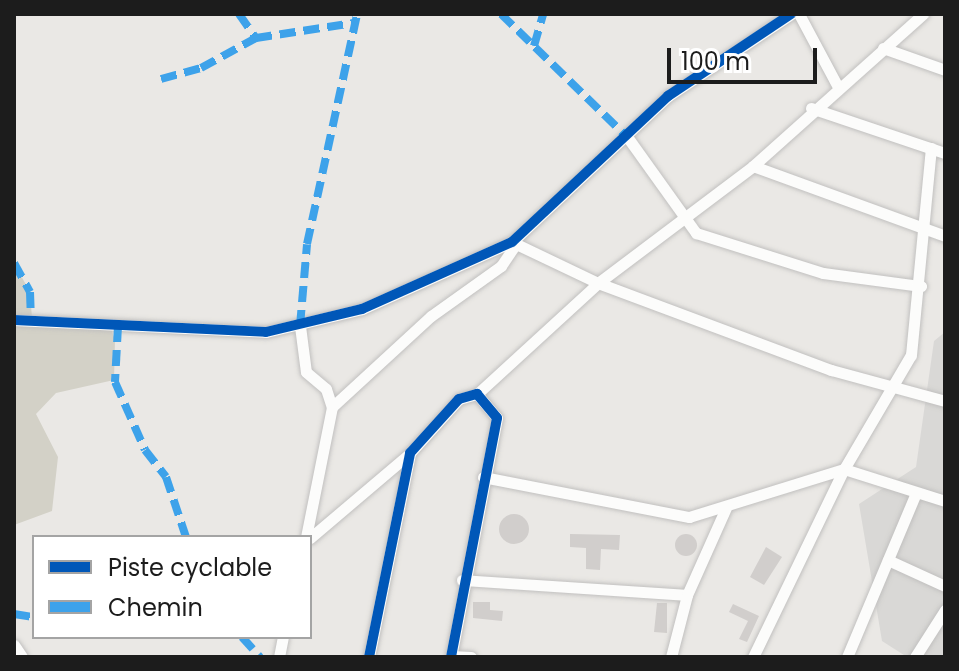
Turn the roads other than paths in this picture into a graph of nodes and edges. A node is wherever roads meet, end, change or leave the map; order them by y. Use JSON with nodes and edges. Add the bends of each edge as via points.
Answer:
{"nodes":[{"id":1,"x":791,"y":14,"type":"edge"},
{"id":2,"x":799,"y":14,"type":"edge"},
{"id":3,"x":923,"y":14,"type":"edge"},
{"id":4,"x":883,"y":48,"type":"junction"},
{"id":5,"x":945,"y":70,"type":"edge"},
{"id":6,"x":838,"y":87,"type":"junction"},
{"id":7,"x":811,"y":108,"type":"junction"},
{"id":8,"x":628,"y":138,"type":"junction"},
{"id":9,"x":931,"y":148,"type":"junction"},
{"id":10,"x":945,"y":153,"type":"edge"},
{"id":11,"x":753,"y":166,"type":"junction"},
{"id":12,"x":689,"y":217,"type":"junction"},
{"id":13,"x":921,"y":227,"type":"junction"},
{"id":14,"x":945,"y":236,"type":"edge"},
{"id":15,"x":514,"y":243,"type":"junction"},
{"id":16,"x":598,"y":283,"type":"junction"},
{"id":17,"x":921,"y":286,"type":"junction"},
{"id":18,"x":14,"y":320,"type":"edge"},
{"id":19,"x":300,"y":326,"type":"junction"},
{"id":20,"x":894,"y":390,"type":"junction"},
{"id":21,"x":477,"y":394,"type":"junction"},
{"id":22,"x":945,"y":401,"type":"edge"},
{"id":23,"x":332,"y":407,"type":"junction"},
{"id":24,"x":410,"y":453,"type":"junction"},
{"id":25,"x":844,"y":469,"type":"junction"},
{"id":26,"x":483,"y":477,"type":"junction"},
{"id":27,"x":916,"y":493,"type":"junction"},
{"id":28,"x":945,"y":501,"type":"edge"},
{"id":29,"x":726,"y":508,"type":"junction"},
{"id":30,"x":309,"y":535,"type":"edge"},
{"id":31,"x":312,"y":535,"type":"edge"},
{"id":32,"x":888,"y":560,"type":"junction"},
{"id":33,"x":462,"y":580,"type":"junction"},
{"id":34,"x":945,"y":586,"type":"edge"},
{"id":35,"x":687,"y":595,"type":"junction"},
{"id":36,"x":945,"y":610,"type":"edge"},
{"id":37,"x":14,"y":645,"type":"edge"},
{"id":38,"x":451,"y":656,"type":"edge"},
{"id":39,"x":22,"y":657,"type":"edge"},
{"id":40,"x":369,"y":657,"type":"edge"},
{"id":41,"x":471,"y":657,"type":"edge"},
{"id":42,"x":671,"y":657,"type":"edge"},
{"id":43,"x":753,"y":657,"type":"edge"},
{"id":44,"x":847,"y":657,"type":"edge"},
{"id":45,"x":915,"y":657,"type":"edge"}],
"edges":[{"from":1,"to":8,"type":"street","via":[[668,96]]},
{"from":2,"to":6,"type":"street"},
{"from":3,"to":4,"type":"street"},
{"from":4,"to":5,"type":"street"},
{"from":4,"to":6,"type":"street"},
{"from":6,"to":7,"type":"street"},
{"from":7,"to":9,"type":"street"},
{"from":7,"to":11,"type":"street"},
{"from":8,"to":12,"type":"street"},
{"from":8,"to":15,"type":"street"},
{"from":9,"to":10,"type":"street"},
{"from":9,"to":13,"type":"street"},
{"from":11,"to":12,"type":"street"},
{"from":11,"to":13,"type":"street"},
{"from":12,"to":16,"type":"street"},
{"from":12,"to":17,"type":"street","via":[[696,233],[746,252],[823,273]]},
{"from":13,"to":14,"type":"street"},
{"from":13,"to":17,"type":"street"},
{"from":15,"to":16,"type":"street"},
{"from":15,"to":19,"type":"street","via":[[362,309]]},
{"from":15,"to":23,"type":"street","via":[[501,266],[431,316]]},
{"from":16,"to":20,"type":"street"},
{"from":16,"to":21,"type":"street"},
{"from":17,"to":20,"type":"street","via":[[918,331]]},
{"from":18,"to":19,"type":"street","via":[[266,332]]},
{"from":19,"to":23,"type":"street","via":[[306,372],[326,389]]},
{"from":20,"to":22,"type":"street"},
{"from":20,"to":25,"type":"street"},
{"from":21,"to":24,"type":"street","via":[[459,399]]},
{"from":21,"to":26,"type":"street","via":[[497,418]]},
{"from":23,"to":30,"type":"street"},
{"from":24,"to":31,"type":"street"},
{"from":24,"to":40,"type":"street"},
{"from":25,"to":27,"type":"street"},
{"from":25,"to":29,"type":"street"},
{"from":25,"to":43,"type":"street"},
{"from":26,"to":29,"type":"street","via":[[689,517]]},
{"from":26,"to":33,"type":"street"},
{"from":27,"to":28,"type":"street"},
{"from":27,"to":32,"type":"street"},
{"from":29,"to":35,"type":"street"},
{"from":32,"to":34,"type":"street"},
{"from":32,"to":44,"type":"street"},
{"from":33,"to":35,"type":"street"},
{"from":33,"to":38,"type":"street"},
{"from":35,"to":42,"type":"street"},
{"from":36,"to":45,"type":"street"},
{"from":37,"to":39,"type":"street"},
{"from":38,"to":41,"type":"street"}]}
